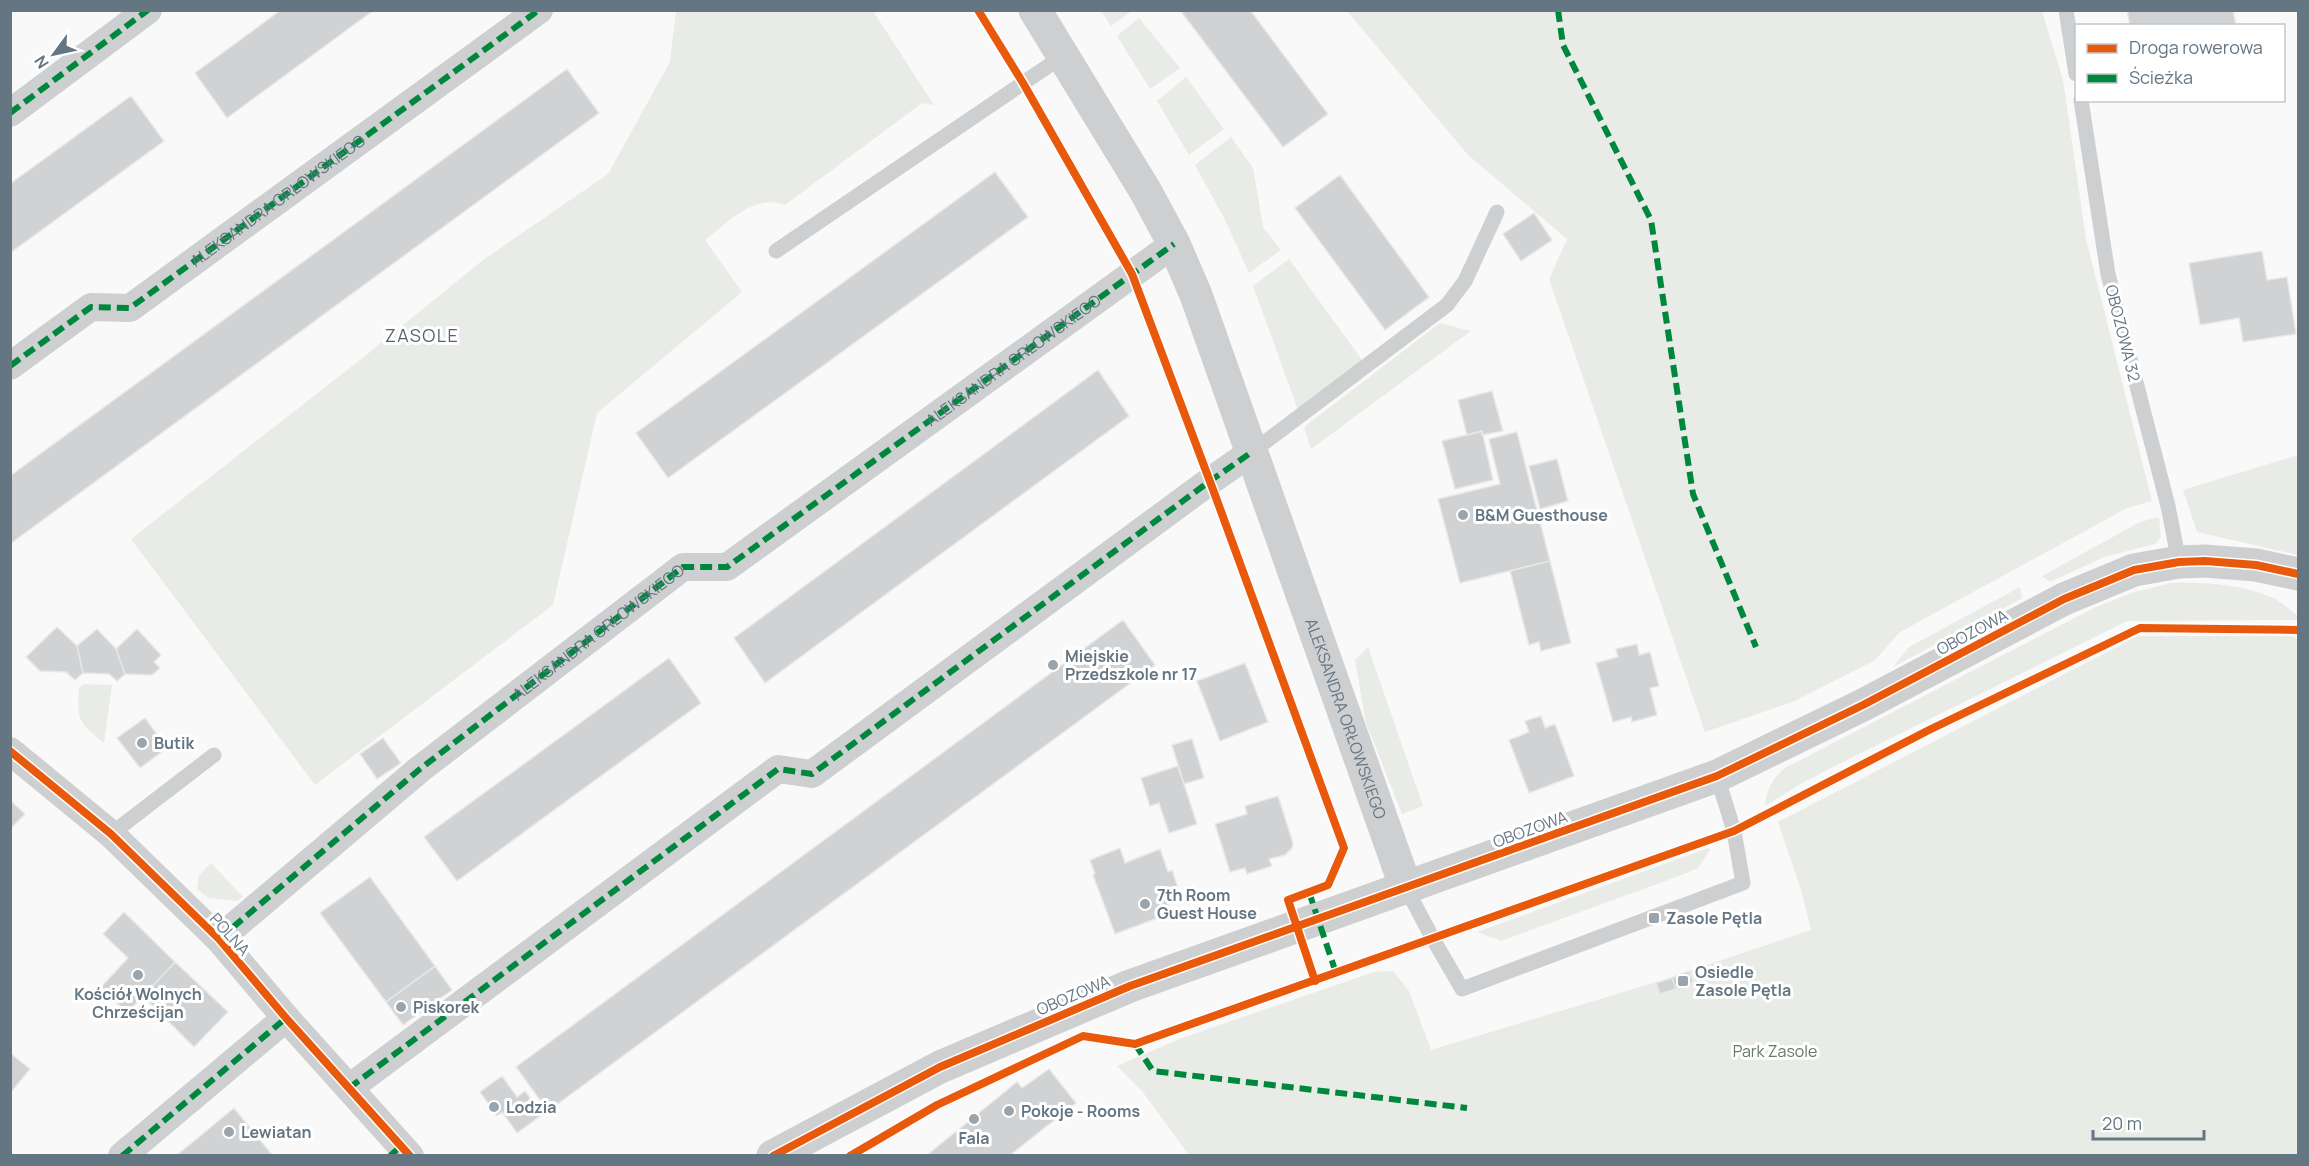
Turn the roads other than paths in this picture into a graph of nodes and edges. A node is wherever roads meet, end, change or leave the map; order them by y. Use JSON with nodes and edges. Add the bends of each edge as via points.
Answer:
{"nodes":[{"id":1,"x":148,"y":10,"type":"edge"},
{"id":2,"x":539,"y":10,"type":"edge"},
{"id":3,"x":1035,"y":10,"type":"edge"},
{"id":4,"x":2066,"y":10,"type":"edge"},
{"id":5,"x":1063,"y":56,"type":"junction"},
{"id":6,"x":2075,"y":68,"type":"edge"},
{"id":7,"x":2081,"y":102,"type":"edge"},
{"id":8,"x":10,"y":113,"type":"edge"},
{"id":9,"x":1497,"y":212,"type":"dead end"},
{"id":10,"x":1174,"y":244,"type":"junction"},
{"id":11,"x":776,"y":251,"type":"dead end"},
{"id":12,"x":10,"y":366,"type":"edge"},
{"id":13,"x":1252,"y":452,"type":"junction"},
{"id":14,"x":2179,"y":562,"type":"junction"},
{"id":15,"x":2298,"y":574,"type":"edge"},
{"id":16,"x":10,"y":751,"type":"edge"},
{"id":17,"x":214,"y":755,"type":"dead end"},
{"id":18,"x":1716,"y":776,"type":"junction"},
{"id":19,"x":111,"y":834,"type":"junction"},
{"id":20,"x":1406,"y":888,"type":"junction"},
{"id":21,"x":219,"y":939,"type":"junction"},
{"id":22,"x":286,"y":1018,"type":"junction"},
{"id":23,"x":349,"y":1088,"type":"junction"},
{"id":24,"x":401,"y":1152,"type":"edge"},
{"id":25,"x":122,"y":1155,"type":"edge"},
{"id":26,"x":773,"y":1155,"type":"edge"}],
"edges":[{"from":1,"to":8,"type":"street"},
{"from":2,"to":12,"type":"street","name":"ALEKSANDRA ORŁOWSKIEGO","via":[[130,308],[91,307]]},
{"from":3,"to":5,"type":"street","name":"ALEKSANDRA ORŁOWSKIEGO"},
{"from":4,"to":6,"type":"lane"},
{"from":5,"to":10,"type":"street","name":"ALEKSANDRA ORŁOWSKIEGO"},
{"from":5,"to":11,"type":"lane"},
{"from":7,"to":14,"type":"lane","name":"OBOZOWA 32","via":[[2109,274]]},
{"from":9,"to":13,"type":"lane","via":[[1465,281],[1447,305]]},
{"from":10,"to":13,"type":"street","name":"ALEKSANDRA ORŁOWSKIEGO"},
{"from":10,"to":21,"type":"street","name":"ALEKSANDRA ORŁOWSKIEGO","via":[[727,567],[683,567],[420,769]]},
{"from":13,"to":20,"type":"street","name":"ALEKSANDRA ORŁOWSKIEGO"},
{"from":13,"to":23,"type":"street","via":[[812,774],[778,769]]},
{"from":14,"to":15,"type":"street","name":"OBOZOWA","via":[[2256,565]]},
{"from":14,"to":18,"type":"street","name":"OBOZOWA","via":[[2134,570],[2064,599],[1863,705]]},
{"from":16,"to":19,"type":"street","name":"POLNA"},
{"from":17,"to":19,"type":"lane"},
{"from":18,"to":20,"type":"street","name":"OBOZOWA"},
{"from":18,"to":20,"type":"lane","via":[[1734,831],[1743,884],[1462,989]]},
{"from":19,"to":21,"type":"street","name":"POLNA"},
{"from":20,"to":26,"type":"street","name":"OBOZOWA","via":[[1130,986],[1035,1026],[940,1067]]},
{"from":21,"to":22,"type":"street","name":"POLNA"},
{"from":22,"to":23,"type":"street","name":"POLNA"},
{"from":22,"to":25,"type":"street"},
{"from":23,"to":24,"type":"street","name":"POLNA"}]}
